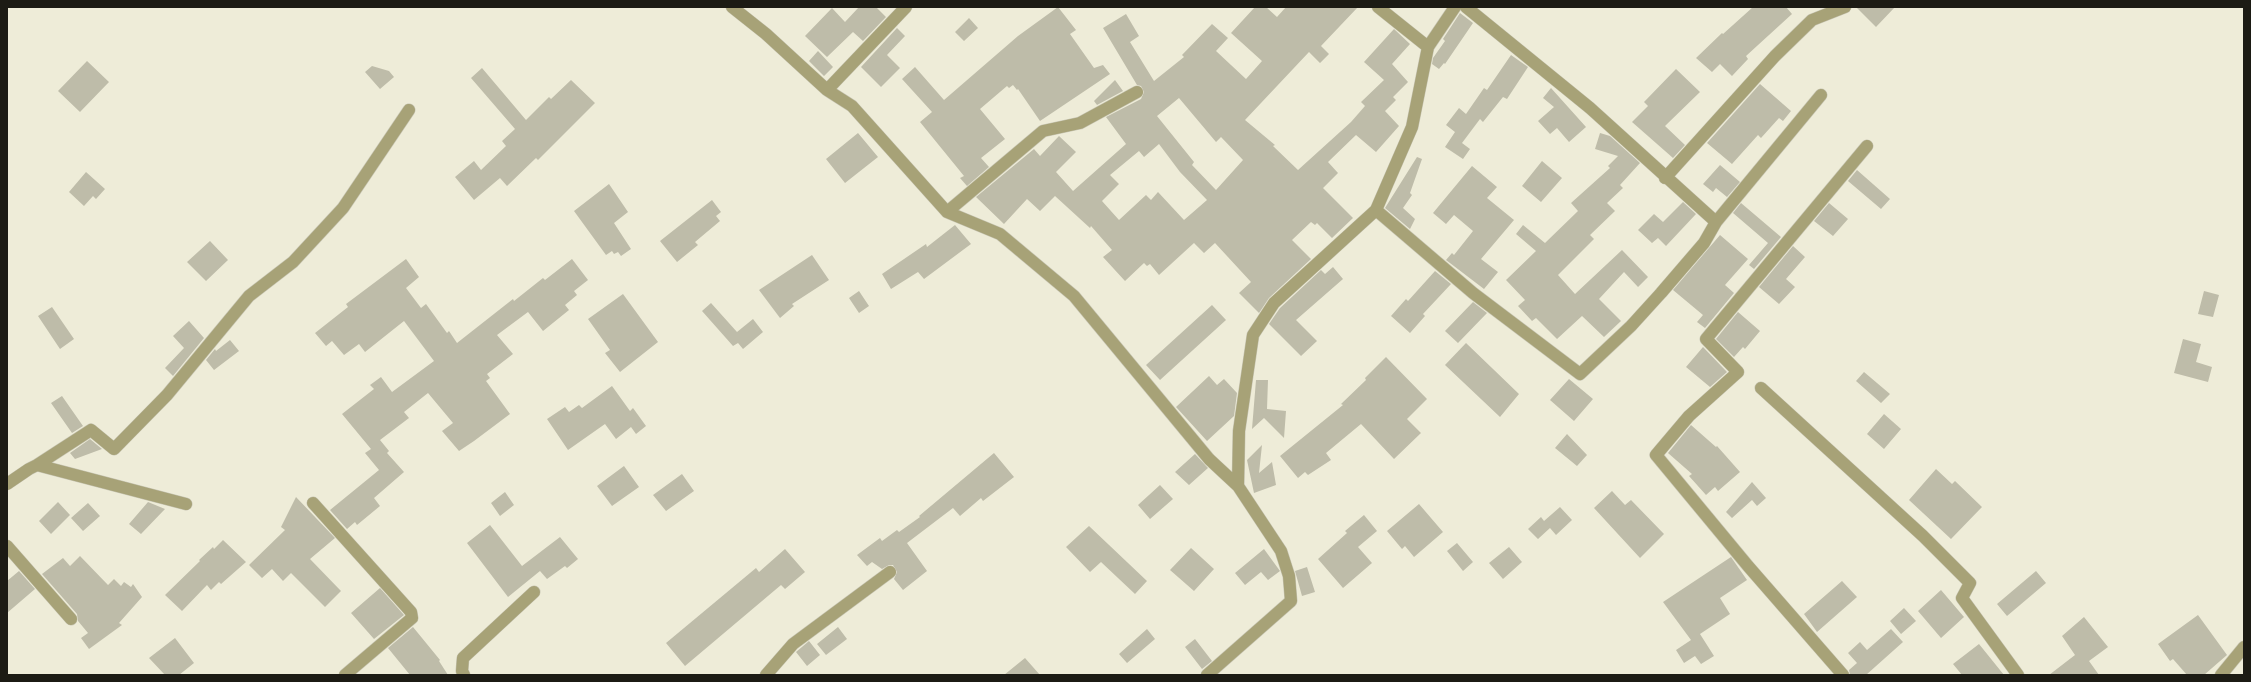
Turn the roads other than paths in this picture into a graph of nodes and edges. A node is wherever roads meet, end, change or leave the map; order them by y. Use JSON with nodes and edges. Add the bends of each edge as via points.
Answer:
{"nodes":[{"id":1,"x":732,"y":7,"type":"edge"},
{"id":2,"x":906,"y":7,"type":"edge"},
{"id":3,"x":1378,"y":7,"type":"edge"},
{"id":4,"x":1455,"y":7,"type":"edge"},
{"id":5,"x":1466,"y":7,"type":"edge"},
{"id":6,"x":1845,"y":7,"type":"edge"},
{"id":7,"x":1428,"y":47,"type":"junction"},
{"id":8,"x":828,"y":90,"type":"junction"},
{"id":9,"x":1137,"y":92,"type":"dead end"},
{"id":10,"x":1821,"y":95,"type":"dead end"},
{"id":11,"x":409,"y":110,"type":"dead end"},
{"id":12,"x":1867,"y":146,"type":"dead end"},
{"id":13,"x":1665,"y":178,"type":"junction"},
{"id":14,"x":1376,"y":210,"type":"junction"},
{"id":15,"x":947,"y":212,"type":"junction"},
{"id":16,"x":1716,"y":222,"type":"junction"},
{"id":17,"x":1761,"y":388,"type":"dead end"},
{"id":18,"x":37,"y":465,"type":"junction"},
{"id":19,"x":7,"y":484,"type":"edge"},
{"id":20,"x":1238,"y":486,"type":"junction"},
{"id":21,"x":313,"y":503,"type":"dead end"},
{"id":22,"x":186,"y":504,"type":"dead end"},
{"id":23,"x":7,"y":546,"type":"edge"},
{"id":24,"x":890,"y":572,"type":"dead end"},
{"id":25,"x":534,"y":592,"type":"dead end"},
{"id":26,"x":71,"y":619,"type":"dead end"},
{"id":27,"x":2244,"y":647,"type":"edge"},
{"id":28,"x":345,"y":675,"type":"edge"},
{"id":29,"x":464,"y":675,"type":"edge"},
{"id":30,"x":766,"y":675,"type":"edge"},
{"id":31,"x":1207,"y":675,"type":"edge"},
{"id":32,"x":1843,"y":675,"type":"edge"},
{"id":33,"x":2018,"y":675,"type":"edge"},
{"id":34,"x":2221,"y":675,"type":"edge"}],
"edges":[{"from":1,"to":8,"type":"street"},
{"from":2,"to":8,"type":"street"},
{"from":3,"to":7,"type":"street"},
{"from":4,"to":7,"type":"street"},
{"from":5,"to":13,"type":"street","via":[[1590,108]]},
{"from":6,"to":13,"type":"street","via":[[1812,20],[1775,56]]},
{"from":7,"to":14,"type":"street","via":[[1412,127]]},
{"from":8,"to":15,"type":"street","via":[[852,106]]},
{"from":9,"to":15,"type":"street","via":[[1080,123],[1042,131]]},
{"from":10,"to":16,"type":"street"},
{"from":11,"to":18,"type":"street","via":[[343,208],[293,262],[249,296],[167,395],[114,449],[92,430]]},
{"from":12,"to":32,"type":"street","via":[[1706,339],[1738,372],[1689,416],[1656,455]]},
{"from":13,"to":16,"type":"street"},
{"from":14,"to":16,"type":"street","via":[[1473,293],[1580,374],[1631,326],[1660,294],[1704,243]]},
{"from":14,"to":20,"type":"street","via":[[1274,303],[1253,335],[1239,431]]},
{"from":15,"to":20,"type":"street","via":[[1000,234],[1074,296],[1209,459]]},
{"from":17,"to":33,"type":"street","via":[[1923,536],[1970,583],[1962,598]]},
{"from":18,"to":19,"type":"street"},
{"from":18,"to":22,"type":"street"},
{"from":20,"to":31,"type":"street","via":[[1281,551],[1289,576],[1292,601]]},
{"from":21,"to":28,"type":"street","via":[[411,612],[412,618]]},
{"from":23,"to":26,"type":"street"},
{"from":24,"to":30,"type":"street","via":[[793,644]]},
{"from":25,"to":29,"type":"street","via":[[463,658]]},
{"from":27,"to":34,"type":"street"}]}
